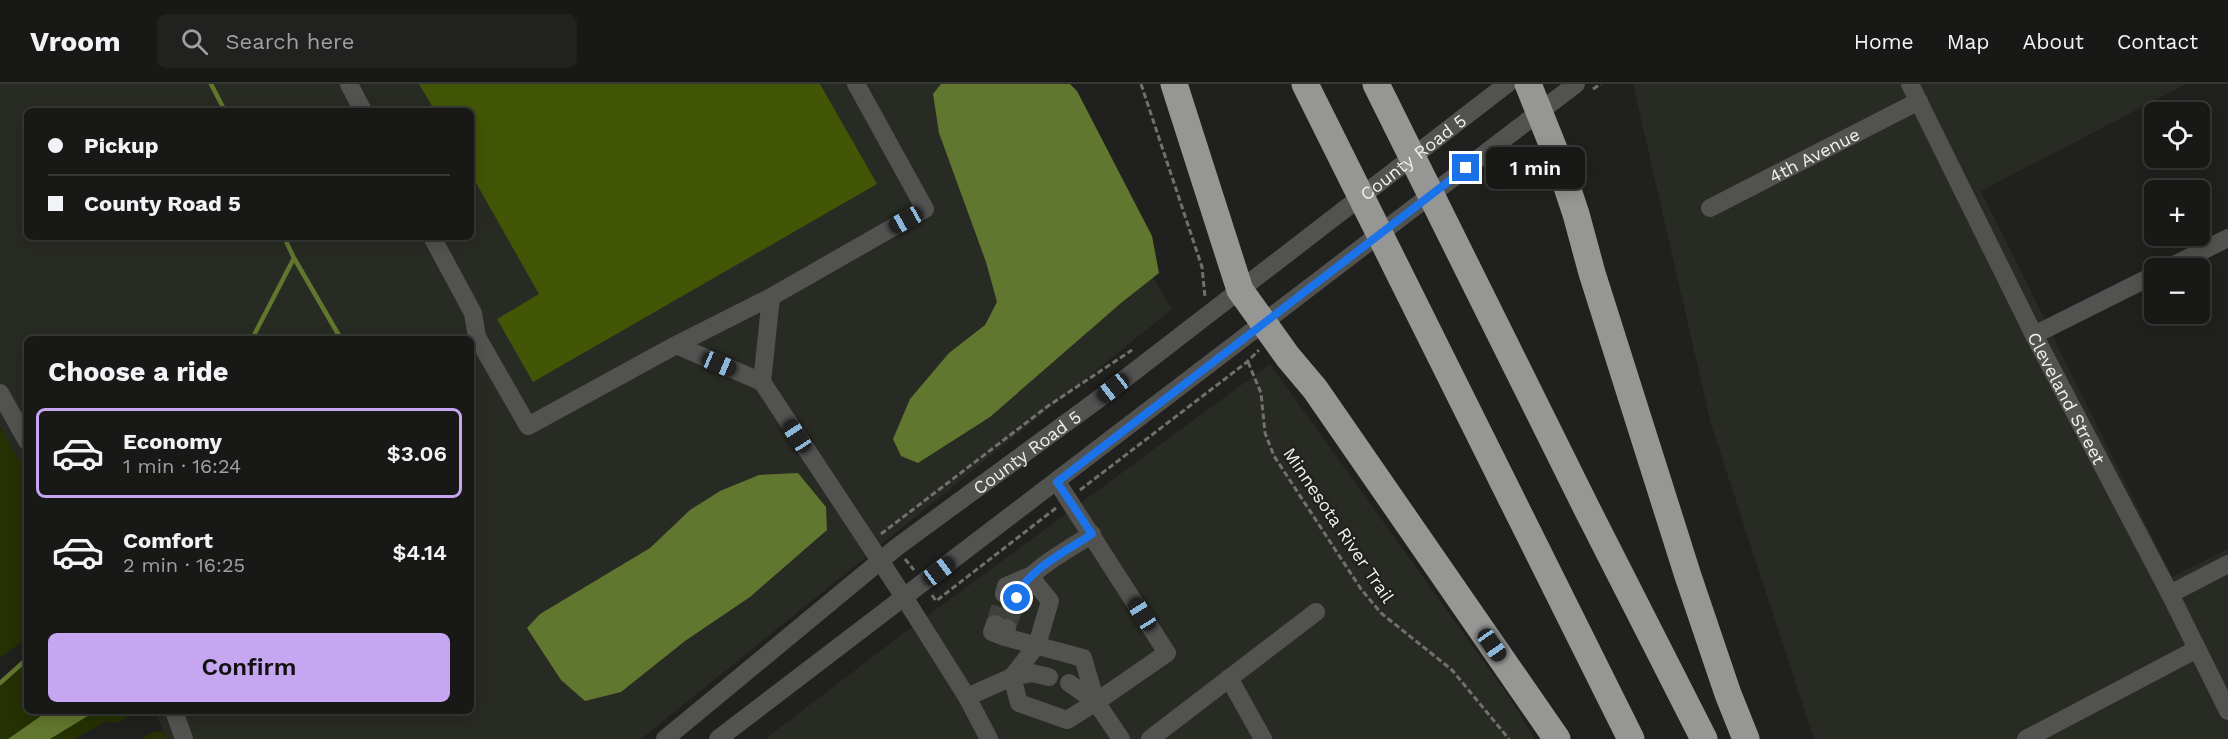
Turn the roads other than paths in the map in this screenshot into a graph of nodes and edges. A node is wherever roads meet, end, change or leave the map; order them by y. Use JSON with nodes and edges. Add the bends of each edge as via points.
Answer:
{"nodes":[{"id":1,"x":348,"y":84,"type":"edge"},
{"id":2,"x":856,"y":84,"type":"edge"},
{"id":3,"x":1174,"y":84,"type":"edge"},
{"id":4,"x":1305,"y":84,"type":"edge"},
{"id":5,"x":1376,"y":84,"type":"edge"},
{"id":6,"x":1507,"y":84,"type":"edge"},
{"id":7,"x":1528,"y":84,"type":"edge"},
{"id":8,"x":1576,"y":84,"type":"edge"},
{"id":9,"x":1910,"y":84,"type":"edge"},
{"id":10,"x":1919,"y":101,"type":"junction"},
{"id":11,"x":361,"y":108,"type":"edge"},
{"id":12,"x":1539,"y":112,"type":"junction"},
{"id":13,"x":1710,"y":208,"type":"dead end"},
{"id":14,"x":2228,"y":238,"type":"edge"},
{"id":15,"x":434,"y":240,"type":"edge"},
{"id":16,"x":2188,"y":258,"type":"edge"},
{"id":17,"x":2144,"y":280,"type":"edge"},
{"id":18,"x":1240,"y":290,"type":"junction"},
{"id":19,"x":771,"y":297,"type":"junction"},
{"id":20,"x":1264,"y":323,"type":"junction"},
{"id":21,"x":2034,"y":335,"type":"junction"},
{"id":22,"x":676,"y":345,"type":"junction"},
{"id":23,"x":762,"y":382,"type":"junction"},
{"id":24,"x":0,"y":393,"type":"edge"},
{"id":25,"x":24,"y":436,"type":"edge"},
{"id":26,"x":1057,"y":482,"type":"junction"},
{"id":27,"x":1092,"y":534,"type":"junction"},
{"id":28,"x":879,"y":562,"type":"junction"},
{"id":29,"x":2228,"y":564,"type":"edge"},
{"id":30,"x":1030,"y":576,"type":"junction"},
{"id":31,"x":2170,"y":594,"type":"junction"},
{"id":32,"x":1010,"y":596,"type":"tunnel mouth"},
{"id":33,"x":904,"y":597,"type":"junction"},
{"id":34,"x":1316,"y":612,"type":"dead end"},
{"id":35,"x":1002,"y":630,"type":"dead end"},
{"id":36,"x":1037,"y":645,"type":"junction"},
{"id":37,"x":2197,"y":649,"type":"junction"},
{"id":38,"x":1012,"y":677,"type":"junction"},
{"id":39,"x":1049,"y":677,"type":"dead end"},
{"id":40,"x":1229,"y":678,"type":"junction"},
{"id":41,"x":1069,"y":683,"type":"dead end"},
{"id":42,"x":967,"y":697,"type":"junction"},
{"id":43,"x":1096,"y":702,"type":"junction"},
{"id":44,"x":2228,"y":711,"type":"edge"},
{"id":45,"x":175,"y":714,"type":"edge"},
{"id":46,"x":184,"y":739,"type":"edge"},
{"id":47,"x":665,"y":739,"type":"edge"},
{"id":48,"x":718,"y":739,"type":"edge"},
{"id":49,"x":989,"y":739,"type":"edge"},
{"id":50,"x":1121,"y":739,"type":"edge"},
{"id":51,"x":1150,"y":739,"type":"edge"},
{"id":52,"x":1263,"y":739,"type":"edge"},
{"id":53,"x":1557,"y":739,"type":"edge"},
{"id":54,"x":1631,"y":739,"type":"edge"},
{"id":55,"x":1704,"y":739,"type":"edge"},
{"id":56,"x":1746,"y":739,"type":"edge"},
{"id":57,"x":2026,"y":739,"type":"edge"}],
"edges":[{"from":1,"to":11,"type":"street"},
{"from":2,"to":19,"type":"street","via":[[926,209]]},
{"from":3,"to":18,"type":"highway"},
{"from":4,"to":54,"type":"highway"},
{"from":5,"to":55,"type":"highway"},
{"from":6,"to":18,"type":"street","name":"County Road 5"},
{"from":7,"to":12,"type":"highway"},
{"from":8,"to":12,"type":"street"},
{"from":9,"to":10,"type":"street","name":"Cleveland Street"},
{"from":10,"to":13,"type":"street","name":"4th Avenue"},
{"from":10,"to":21,"type":"street","name":"Cleveland Street"},
{"from":12,"to":20,"type":"street"},
{"from":12,"to":56,"type":"highway","via":[[1576,214],[1692,587]]},
{"from":14,"to":16,"type":"street"},
{"from":15,"to":22,"type":"street","via":[[473,313],[477,337],[528,426]]},
{"from":17,"to":21,"type":"street"},
{"from":18,"to":20,"type":"highway"},
{"from":18,"to":28,"type":"street","name":"County Road 5"},
{"from":19,"to":22,"type":"street"},
{"from":19,"to":23,"type":"street"},
{"from":20,"to":26,"type":"street"},
{"from":20,"to":53,"type":"highway","via":[[1315,389]]},
{"from":21,"to":31,"type":"street","name":"Cleveland Street"},
{"from":22,"to":23,"type":"street"},
{"from":23,"to":28,"type":"street"},
{"from":24,"to":25,"type":"street"},
{"from":26,"to":27,"type":"street"},
{"from":26,"to":33,"type":"street"},
{"from":27,"to":30,"type":"street"},
{"from":27,"to":43,"type":"street","via":[[1167,653]]},
{"from":28,"to":33,"type":"street"},
{"from":28,"to":47,"type":"street","name":"County Road 5"},
{"from":29,"to":31,"type":"street"},
{"from":30,"to":32,"type":"street"},
{"from":30,"to":36,"type":"street","via":[[1050,601]]},
{"from":31,"to":37,"type":"street","name":"Cleveland Street"},
{"from":33,"to":42,"type":"street"},
{"from":33,"to":48,"type":"street"},
{"from":34,"to":40,"type":"street"},
{"from":35,"to":36,"type":"street"},
{"from":36,"to":38,"type":"street"},
{"from":36,"to":43,"type":"street","via":[[1083,658]]},
{"from":37,"to":44,"type":"street","name":"Cleveland Street"},
{"from":37,"to":57,"type":"street"},
{"from":38,"to":39,"type":"street","via":[[1032,673]]},
{"from":38,"to":42,"type":"street"},
{"from":38,"to":43,"type":"street","via":[[1019,703],[1067,720]]},
{"from":40,"to":51,"type":"street"},
{"from":40,"to":52,"type":"street"},
{"from":41,"to":43,"type":"street"},
{"from":42,"to":49,"type":"street"},
{"from":43,"to":50,"type":"street"},
{"from":45,"to":46,"type":"street"}]}
